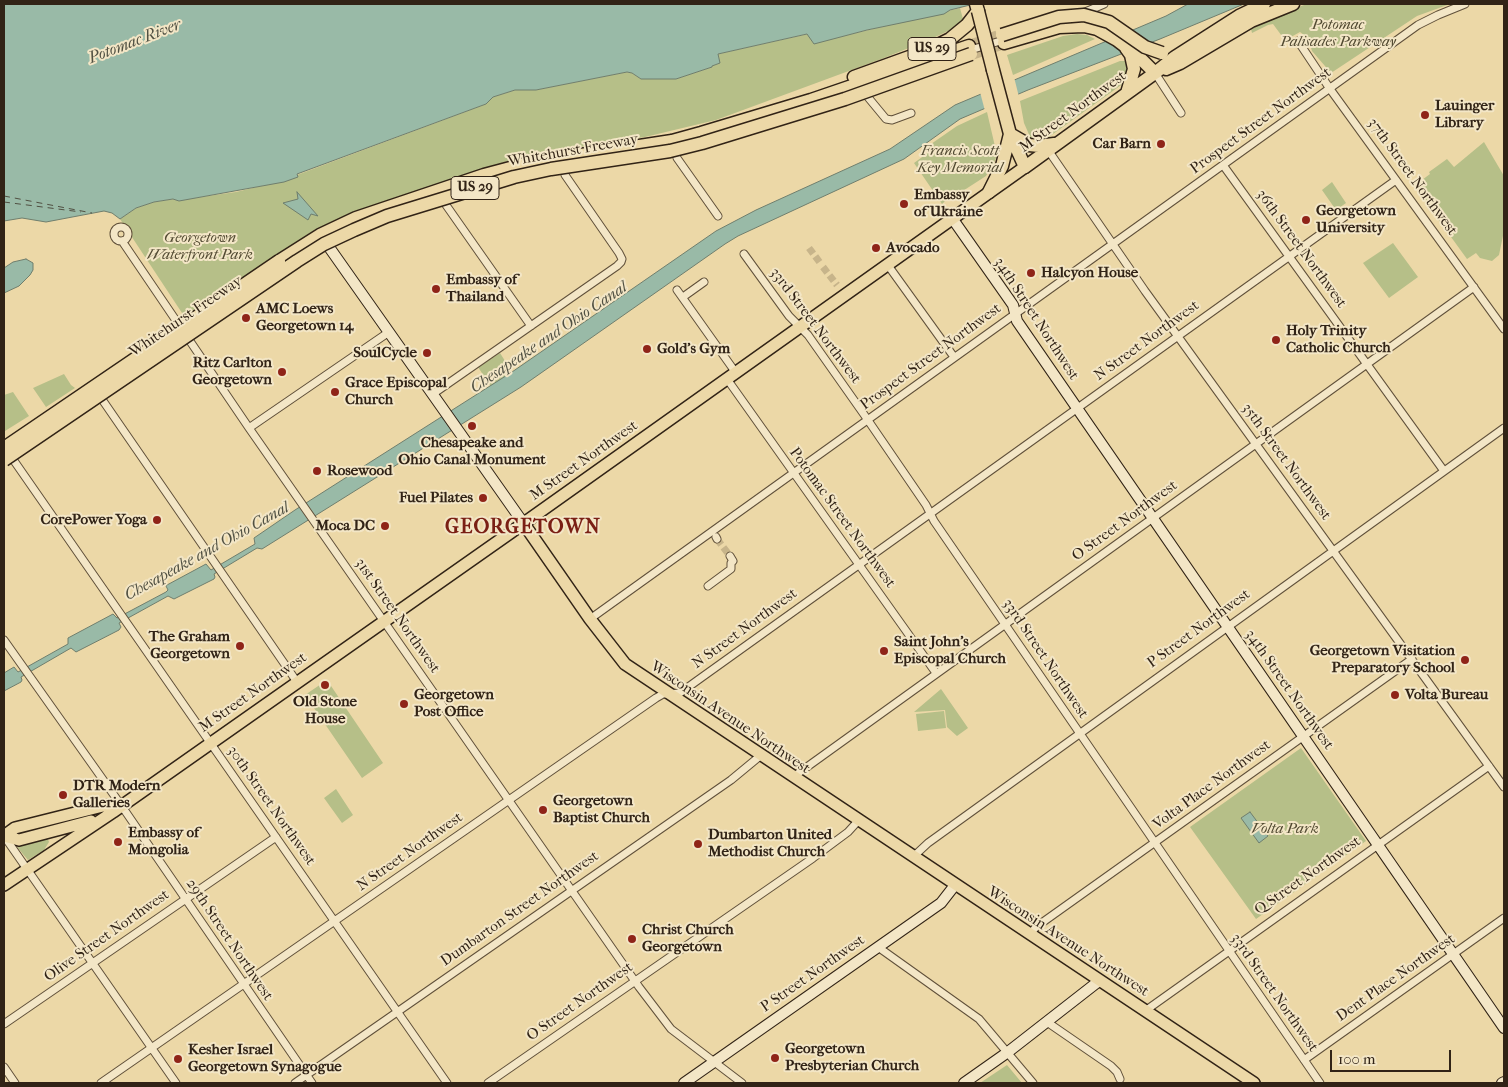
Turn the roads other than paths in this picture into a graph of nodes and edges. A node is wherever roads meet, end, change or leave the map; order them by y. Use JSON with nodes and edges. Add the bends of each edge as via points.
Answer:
{"nodes":[{"id":1,"x":1104,"y":4,"type":"edge"},
{"id":2,"x":1264,"y":4,"type":"edge"},
{"id":3,"x":1293,"y":4,"type":"edge"},
{"id":4,"x":1465,"y":4,"type":"edge"},
{"id":5,"x":977,"y":8,"type":"edge"},
{"id":6,"x":1298,"y":41,"type":"dead end"},
{"id":7,"x":1192,"y":45,"type":"junction"},
{"id":8,"x":1138,"y":62,"type":"junction"},
{"id":9,"x":1155,"y":73,"type":"junction"},
{"id":10,"x":860,"y":88,"type":"junction"},
{"id":11,"x":1330,"y":88,"type":"junction"},
{"id":12,"x":1127,"y":93,"type":"junction"},
{"id":13,"x":911,"y":113,"type":"dead end"},
{"id":14,"x":1181,"y":113,"type":"dead end"},
{"id":15,"x":739,"y":121,"type":"junction"},
{"id":16,"x":1010,"y":134,"type":"junction"},
{"id":17,"x":1052,"y":147,"type":"junction"},
{"id":18,"x":677,"y":158,"type":"dead end"},
{"id":19,"x":1223,"y":165,"type":"junction"},
{"id":20,"x":1025,"y":167,"type":"junction"},
{"id":21,"x":566,"y":175,"type":"dead end"},
{"id":22,"x":1396,"y":180,"type":"junction"},
{"id":23,"x":989,"y":192,"type":"junction"},
{"id":24,"x":446,"y":205,"type":"dead end"},
{"id":25,"x":718,"y":216,"type":"dead end"},
{"id":26,"x":952,"y":218,"type":"junction"},
{"id":27,"x":324,"y":240,"type":"junction"},
{"id":28,"x":122,"y":241,"type":"dead end"},
{"id":29,"x":1113,"y":244,"type":"junction"},
{"id":30,"x":744,"y":254,"type":"dead end"},
{"id":31,"x":1289,"y":257,"type":"junction"},
{"id":32,"x":887,"y":264,"type":"junction"},
{"id":33,"x":704,"y":282,"type":"dead end"},
{"id":34,"x":1474,"y":287,"type":"junction"},
{"id":35,"x":677,"y":290,"type":"dead end"},
{"id":36,"x":682,"y":297,"type":"junction"},
{"id":37,"x":1015,"y":314,"type":"junction"},
{"id":38,"x":531,"y":326,"type":"junction"},
{"id":39,"x":800,"y":327,"type":"junction"},
{"id":40,"x":1504,"y":329,"type":"edge"},
{"id":41,"x":389,"y":332,"type":"junction"},
{"id":42,"x":184,"y":333,"type":"junction"},
{"id":43,"x":1178,"y":336,"type":"junction"},
{"id":44,"x":954,"y":357,"type":"junction"},
{"id":45,"x":1367,"y":364,"type":"junction"},
{"id":46,"x":731,"y":376,"type":"junction"},
{"id":47,"x":96,"y":392,"type":"junction"},
{"id":48,"x":432,"y":394,"type":"junction"},
{"id":49,"x":1077,"y":409,"type":"junction"},
{"id":50,"x":867,"y":420,"type":"junction"},
{"id":51,"x":249,"y":428,"type":"junction"},
{"id":52,"x":1504,"y":428,"type":"edge"},
{"id":53,"x":31,"y":442,"type":"junction"},
{"id":54,"x":1255,"y":444,"type":"junction"},
{"id":55,"x":5,"y":452,"type":"edge"},
{"id":56,"x":4,"y":466,"type":"edge"},
{"id":57,"x":1444,"y":471,"type":"junction"},
{"id":58,"x":793,"y":473,"type":"junction"},
{"id":59,"x":930,"y":514,"type":"junction"},
{"id":60,"x":1153,"y":518,"type":"junction"},
{"id":61,"x":524,"y":524,"type":"junction"},
{"id":62,"x":1333,"y":550,"type":"junction"},
{"id":63,"x":730,"y":556,"type":"dead end"},
{"id":64,"x":858,"y":565,"type":"junction"},
{"id":65,"x":708,"y":586,"type":"dead end"},
{"id":66,"x":590,"y":618,"type":"junction"},
{"id":67,"x":384,"y":622,"type":"junction"},
{"id":68,"x":1004,"y":624,"type":"junction"},
{"id":69,"x":1227,"y":627,"type":"junction"},
{"id":70,"x":4,"y":640,"type":"edge"},
{"id":71,"x":1412,"y":659,"type":"junction"},
{"id":72,"x":936,"y":673,"type":"junction"},
{"id":73,"x":297,"y":682,"type":"junction"},
{"id":74,"x":667,"y":694,"type":"junction"},
{"id":75,"x":1079,"y":734,"type":"junction"},
{"id":76,"x":1303,"y":736,"type":"junction"},
{"id":77,"x":211,"y":743,"type":"junction"},
{"id":78,"x":760,"y":756,"type":"junction"},
{"id":79,"x":1489,"y":766,"type":"junction"},
{"id":80,"x":792,"y":777,"type":"junction"},
{"id":81,"x":1504,"y":788,"type":"edge"},
{"id":82,"x":508,"y":800,"type":"junction"},
{"id":83,"x":121,"y":806,"type":"junction"},
{"id":84,"x":100,"y":819,"type":"junction"},
{"id":85,"x":41,"y":821,"type":"junction"},
{"id":86,"x":858,"y":821,"type":"junction"},
{"id":87,"x":49,"y":832,"type":"junction"},
{"id":88,"x":4,"y":836,"type":"edge"},
{"id":89,"x":276,"y":837,"type":"junction"},
{"id":90,"x":1154,"y":843,"type":"junction"},
{"id":91,"x":1378,"y":845,"type":"junction"},
{"id":92,"x":56,"y":850,"type":"junction"},
{"id":93,"x":912,"y":857,"type":"junction"},
{"id":94,"x":27,"y":870,"type":"junction"},
{"id":95,"x":4,"y":885,"type":"edge"},
{"id":96,"x":955,"y":885,"type":"junction"},
{"id":97,"x":572,"y":890,"type":"junction"},
{"id":98,"x":185,"y":899,"type":"junction"},
{"id":99,"x":1504,"y":918,"type":"edge"},
{"id":100,"x":334,"y":921,"type":"junction"},
{"id":101,"x":1030,"y":934,"type":"junction"},
{"id":102,"x":878,"y":947,"type":"junction"},
{"id":103,"x":1229,"y":951,"type":"junction"},
{"id":104,"x":1454,"y":954,"type":"junction"},
{"id":105,"x":93,"y":963,"type":"junction"},
{"id":106,"x":634,"y":980,"type":"junction"},
{"id":107,"x":1099,"y":981,"type":"junction"},
{"id":108,"x":243,"y":984,"type":"junction"},
{"id":109,"x":1145,"y":1011,"type":"junction"},
{"id":110,"x":397,"y":1012,"type":"junction"},
{"id":111,"x":1047,"y":1022,"type":"junction"},
{"id":112,"x":4,"y":1024,"type":"edge"},
{"id":113,"x":1504,"y":1028,"type":"edge"},
{"id":114,"x":152,"y":1048,"type":"junction"},
{"id":115,"x":1008,"y":1052,"type":"junction"},
{"id":116,"x":1304,"y":1060,"type":"junction"},
{"id":117,"x":714,"y":1062,"type":"junction"},
{"id":118,"x":4,"y":1067,"type":"edge"},
{"id":119,"x":306,"y":1075,"type":"junction"},
{"id":120,"x":1120,"y":1079,"type":"dead end"},
{"id":121,"x":15,"y":1083,"type":"edge"},
{"id":122,"x":101,"y":1083,"type":"edge"},
{"id":123,"x":176,"y":1083,"type":"edge"},
{"id":124,"x":295,"y":1083,"type":"edge"},
{"id":125,"x":312,"y":1083,"type":"edge"},
{"id":126,"x":447,"y":1083,"type":"edge"},
{"id":127,"x":488,"y":1083,"type":"edge"},
{"id":128,"x":684,"y":1083,"type":"edge"},
{"id":129,"x":742,"y":1083,"type":"edge"},
{"id":130,"x":964,"y":1083,"type":"edge"},
{"id":131,"x":1034,"y":1083,"type":"edge"},
{"id":132,"x":1254,"y":1083,"type":"edge"},
{"id":133,"x":1320,"y":1083,"type":"edge"}],
"edges":[{"from":1,"to":10,"type":"street","via":[[1061,22]]},
{"from":2,"to":7,"type":"highway"},
{"from":3,"to":9,"type":"highway","via":[[1251,21],[1180,63]]},
{"from":4,"to":11,"type":"street","name":"Prospect Street Northwest","via":[[1418,25]]},
{"from":5,"to":15,"type":"highway","number":"US 29","via":[[967,25],[934,48]]},
{"from":5,"to":16,"type":"highway","number":"US 29","bridge":true},
{"from":6,"to":11,"type":"street","name":"37th Street Northwest"},
{"from":7,"to":8,"type":"highway","bridge":true,"via":[[1162,53],[1144,47],[1109,22],[1084,16],[1059,17],[1003,39],[1068,25],[1084,26],[1112,36]]},
{"from":7,"to":9,"type":"highway"},
{"from":8,"to":9,"type":"highway"},
{"from":8,"to":12,"type":"highway"},
{"from":9,"to":12,"type":"highway","name":"M Street Northwest"},
{"from":9,"to":14,"type":"street"},
{"from":10,"to":13,"type":"street","via":[[886,119]]},
{"from":10,"to":27,"type":"street","via":[[670,147],[499,176],[382,214]]},
{"from":11,"to":19,"type":"street","name":"Prospect Street Northwest"},
{"from":11,"to":22,"type":"street","name":"37th Street Northwest"},
{"from":12,"to":17,"type":"highway","name":"M Street Northwest"},
{"from":15,"to":53,"type":"highway","name":"Whitehurst Freeway","number":"US 29","bridge":true,"via":[[970,50],[845,99],[711,141],[514,177],[387,216],[324,244]]},
{"from":15,"to":55,"type":"highway","name":"Whitehurst Freeway","number":"US 29","bridge":true,"via":[[672,140],[516,166],[356,218],[294,252]]},
{"from":16,"to":17,"type":"highway","via":[[1030,145]]},
{"from":16,"to":20,"type":"highway"},
{"from":16,"to":23,"type":"highway","via":[[1002,166]]},
{"from":17,"to":20,"type":"highway","name":"M Street Northwest"},
{"from":17,"to":29,"type":"street","name":"35th Street Northwest"},
{"from":18,"to":25,"type":"street"},
{"from":19,"to":29,"type":"street","name":"Prospect Street Northwest"},
{"from":19,"to":31,"type":"street","name":"36th Street Northwest"},
{"from":20,"to":23,"type":"main road","name":"M Street Northwest"},
{"from":21,"to":38,"type":"street","via":[[622,259],[617,266]]},
{"from":22,"to":31,"type":"street","name":"N Street Northwest"},
{"from":22,"to":34,"type":"street","name":"37th Street Northwest"},
{"from":23,"to":26,"type":"main road","name":"M Street Northwest"},
{"from":24,"to":38,"type":"street"},
{"from":26,"to":32,"type":"main road","name":"M Street Northwest"},
{"from":26,"to":37,"type":"street","name":"34th Street Northwest","via":[[1013,305]]},
{"from":27,"to":41,"type":"street","name":"Wisconsin Avenue Northwest"},
{"from":27,"to":42,"type":"street"},
{"from":28,"to":42,"type":"street","name":"31st Street Northwest"},
{"from":29,"to":37,"type":"street","name":"Prospect Street Northwest"},
{"from":29,"to":43,"type":"street","name":"35th Street Northwest"},
{"from":30,"to":39,"type":"street","name":"33rd Street Northwest"},
{"from":31,"to":43,"type":"street","name":"N Street Northwest"},
{"from":31,"to":45,"type":"street","name":"36th Street Northwest"},
{"from":32,"to":39,"type":"main road","name":"M Street Northwest"},
{"from":32,"to":44,"type":"street"},
{"from":33,"to":36,"type":"street"},
{"from":34,"to":40,"type":"street","name":"37th Street Northwest"},
{"from":34,"to":45,"type":"street","name":"O Street Northwest"},
{"from":35,"to":36,"type":"street","name":"Potomac Street Northwest"},
{"from":36,"to":46,"type":"street","name":"Potomac Street Northwest"},
{"from":37,"to":44,"type":"street","name":"Prospect Street Northwest"},
{"from":37,"to":49,"type":"street","name":"34th Street Northwest","via":[[1017,322]]},
{"from":38,"to":48,"type":"street"},
{"from":39,"to":46,"type":"main road","name":"M Street Northwest"},
{"from":39,"to":50,"type":"street","name":"33rd Street Northwest"},
{"from":41,"to":48,"type":"street","name":"Wisconsin Avenue Northwest"},
{"from":41,"to":51,"type":"street"},
{"from":42,"to":47,"type":"street"},
{"from":42,"to":51,"type":"street","name":"31st Street Northwest"},
{"from":43,"to":49,"type":"street","name":"N Street Northwest"},
{"from":43,"to":54,"type":"street","name":"35th Street Northwest"},
{"from":44,"to":50,"type":"street","name":"Prospect Street Northwest"},
{"from":45,"to":54,"type":"street","name":"O Street Northwest"},
{"from":45,"to":57,"type":"street","name":"36th Street Northwest"},
{"from":46,"to":58,"type":"street","name":"Potomac Street Northwest"},
{"from":46,"to":61,"type":"main road","name":"M Street Northwest"},
{"from":47,"to":55,"type":"street"},
{"from":47,"to":73,"type":"street"},
{"from":48,"to":61,"type":"street","name":"Wisconsin Avenue Northwest"},
{"from":49,"to":59,"type":"street","name":"N Street Northwest"},
{"from":49,"to":60,"type":"street","name":"34th Street Northwest"},
{"from":50,"to":58,"type":"street","name":"Prospect Street Northwest"},
{"from":50,"to":59,"type":"street","name":"33rd Street Northwest"},
{"from":51,"to":67,"type":"street","name":"31st Street Northwest"},
{"from":52,"to":57,"type":"street","name":"P Street Northwest"},
{"from":53,"to":55,"type":"highway","name":"Whitehurst Freeway","number":"US 29","bridge":true},
{"from":53,"to":56,"type":"highway","bridge":true},
{"from":54,"to":60,"type":"street","name":"O Street Northwest"},
{"from":54,"to":62,"type":"street","name":"35th Street Northwest"},
{"from":55,"to":77,"type":"street","name":"30th Street Northwest"},
{"from":57,"to":62,"type":"street","name":"P Street Northwest"},
{"from":58,"to":64,"type":"street","name":"Potomac Street Northwest"},
{"from":58,"to":66,"type":"street","name":"Prospect Street Northwest"},
{"from":59,"to":64,"type":"street","name":"N Street Northwest"},
{"from":59,"to":68,"type":"street","name":"33rd Street Northwest"},
{"from":60,"to":68,"type":"street","name":"O Street Northwest"},
{"from":60,"to":69,"type":"street","name":"34th Street Northwest"},
{"from":61,"to":66,"type":"main road","name":"Wisconsin Avenue Northwest"},
{"from":61,"to":67,"type":"main road","name":"M Street Northwest"},
{"from":62,"to":69,"type":"street","name":"P Street Northwest"},
{"from":62,"to":71,"type":"street","name":"35th Street Northwest"},
{"from":63,"to":65,"type":"street","via":[[733,561],[731,569]]},
{"from":64,"to":72,"type":"street","name":"Potomac Street Northwest"},
{"from":64,"to":74,"type":"street","name":"N Street Northwest","via":[[680,693]]},
{"from":66,"to":74,"type":"main road","name":"Wisconsin Avenue Northwest","via":[[624,664]]},
{"from":67,"to":73,"type":"main road","name":"M Street Northwest"},
{"from":67,"to":82,"type":"street","name":"31st Street Northwest"},
{"from":68,"to":72,"type":"street","name":"O Street Northwest"},
{"from":68,"to":75,"type":"street","name":"33rd Street Northwest"},
{"from":69,"to":75,"type":"street","name":"P Street Northwest"},
{"from":69,"to":76,"type":"street","name":"34th Street Northwest"},
{"from":70,"to":83,"type":"street","name":"29th Street Northwest"},
{"from":71,"to":76,"type":"street","name":"Volta Place Northwest"},
{"from":71,"to":79,"type":"street","name":"35th Street Northwest"},
{"from":72,"to":80,"type":"street","name":"O Street Northwest"},
{"from":73,"to":77,"type":"main road","name":"M Street Northwest"},
{"from":74,"to":78,"type":"main road","name":"Wisconsin Avenue Northwest"},
{"from":74,"to":82,"type":"street","name":"N Street Northwest","via":[[656,698]]},
{"from":75,"to":90,"type":"street","name":"33rd Street Northwest"},
{"from":75,"to":93,"type":"street","name":"P Street Northwest","via":[[928,842]]},
{"from":76,"to":90,"type":"street","name":"Volta Place Northwest"},
{"from":76,"to":91,"type":"street","name":"34th Street Northwest"},
{"from":77,"to":83,"type":"main road","name":"M Street Northwest"},
{"from":77,"to":89,"type":"street","name":"30th Street Northwest"},
{"from":78,"to":80,"type":"main road","name":"Wisconsin Avenue Northwest"},
{"from":78,"to":97,"type":"street","name":"Dumbarton Street Northwest","via":[[731,780]]},
{"from":79,"to":81,"type":"street","name":"35th Street Northwest"},
{"from":79,"to":91,"type":"street","name":"Q Street Northwest"},
{"from":80,"to":86,"type":"main road","name":"Wisconsin Avenue Northwest"},
{"from":82,"to":97,"type":"street","name":"31st Street Northwest"},
{"from":82,"to":100,"type":"street","name":"N Street Northwest"},
{"from":83,"to":84,"type":"main road","name":"M Street Northwest"},
{"from":83,"to":85,"type":"main road","via":[[103,806]]},
{"from":83,"to":98,"type":"street","name":"29th Street Northwest"},
{"from":84,"to":87,"type":"main road"},
{"from":84,"to":92,"type":"main road","name":"M Street Northwest"},
{"from":85,"to":87,"type":"main road"},
{"from":85,"to":88,"type":"main road","via":[[14,828]]},
{"from":86,"to":93,"type":"main road","name":"Wisconsin Avenue Northwest"},
{"from":86,"to":106,"type":"street","name":"O Street Northwest","via":[[813,858]]},
{"from":87,"to":88,"type":"main road","via":[[19,840]]},
{"from":87,"to":92,"type":"main road"},
{"from":88,"to":94,"type":"street"},
{"from":89,"to":98,"type":"street","name":"Olive Street Northwest"},
{"from":89,"to":100,"type":"street","name":"30th Street Northwest"},
{"from":90,"to":101,"type":"street","name":"Volta Place Northwest"},
{"from":90,"to":103,"type":"street","name":"33rd Street Northwest"},
{"from":91,"to":103,"type":"street","name":"Q Street Northwest"},
{"from":91,"to":104,"type":"street","name":"34th Street Northwest"},
{"from":92,"to":94,"type":"main road","name":"M Street Northwest"},
{"from":93,"to":96,"type":"main road","name":"Wisconsin Avenue Northwest"},
{"from":94,"to":95,"type":"main road","name":"M Street Northwest"},
{"from":94,"to":105,"type":"street"},
{"from":96,"to":101,"type":"main road","name":"Wisconsin Avenue Northwest"},
{"from":96,"to":102,"type":"street","name":"P Street Northwest","via":[[942,903]]},
{"from":97,"to":106,"type":"street","name":"31st Street Northwest"},
{"from":97,"to":110,"type":"street","name":"Dumbarton Street Northwest"},
{"from":98,"to":105,"type":"street","name":"Olive Street Northwest"},
{"from":98,"to":108,"type":"street","name":"29th Street Northwest"},
{"from":99,"to":104,"type":"street","name":"Dent Place Northwest"},
{"from":100,"to":108,"type":"street","name":"N Street Northwest"},
{"from":100,"to":110,"type":"street","name":"30th Street Northwest"},
{"from":101,"to":107,"type":"main road","name":"Wisconsin Avenue Northwest"},
{"from":102,"to":115,"type":"street","via":[[976,1016]]},
{"from":102,"to":117,"type":"street","name":"P Street Northwest"},
{"from":103,"to":109,"type":"street","name":"Q Street Northwest"},
{"from":103,"to":116,"type":"street","name":"33rd Street Northwest"},
{"from":104,"to":113,"type":"street","name":"34th Street Northwest"},
{"from":104,"to":116,"type":"street","name":"Dent Place Northwest"},
{"from":105,"to":112,"type":"street","name":"Olive Street Northwest"},
{"from":105,"to":114,"type":"street"},
{"from":106,"to":117,"type":"street","name":"31st Street Northwest","via":[[671,1029]]},
{"from":106,"to":127,"type":"street","name":"O Street Northwest"},
{"from":107,"to":109,"type":"main road","name":"Wisconsin Avenue Northwest"},
{"from":107,"to":111,"type":"street"},
{"from":108,"to":114,"type":"street","name":"N Street Northwest"},
{"from":108,"to":119,"type":"street","name":"29th Street Northwest"},
{"from":109,"to":132,"type":"main road","name":"Wisconsin Avenue Northwest"},
{"from":110,"to":119,"type":"street","name":"Dumbarton Street Northwest"},
{"from":110,"to":126,"type":"street","name":"30th Street Northwest"},
{"from":111,"to":115,"type":"street"},
{"from":111,"to":120,"type":"street","via":[[1111,1066]]},
{"from":114,"to":122,"type":"street","name":"N Street Northwest"},
{"from":114,"to":123,"type":"street"},
{"from":115,"to":130,"type":"street"},
{"from":115,"to":131,"type":"street"},
{"from":116,"to":133,"type":"street","name":"33rd Street Northwest"},
{"from":117,"to":128,"type":"street","name":"P Street Northwest"},
{"from":117,"to":129,"type":"street","name":"31st Street Northwest"},
{"from":118,"to":121,"type":"street"},
{"from":119,"to":124,"type":"street","name":"Dumbarton Street Northwest"},
{"from":119,"to":125,"type":"street","name":"29th Street Northwest"}]}
